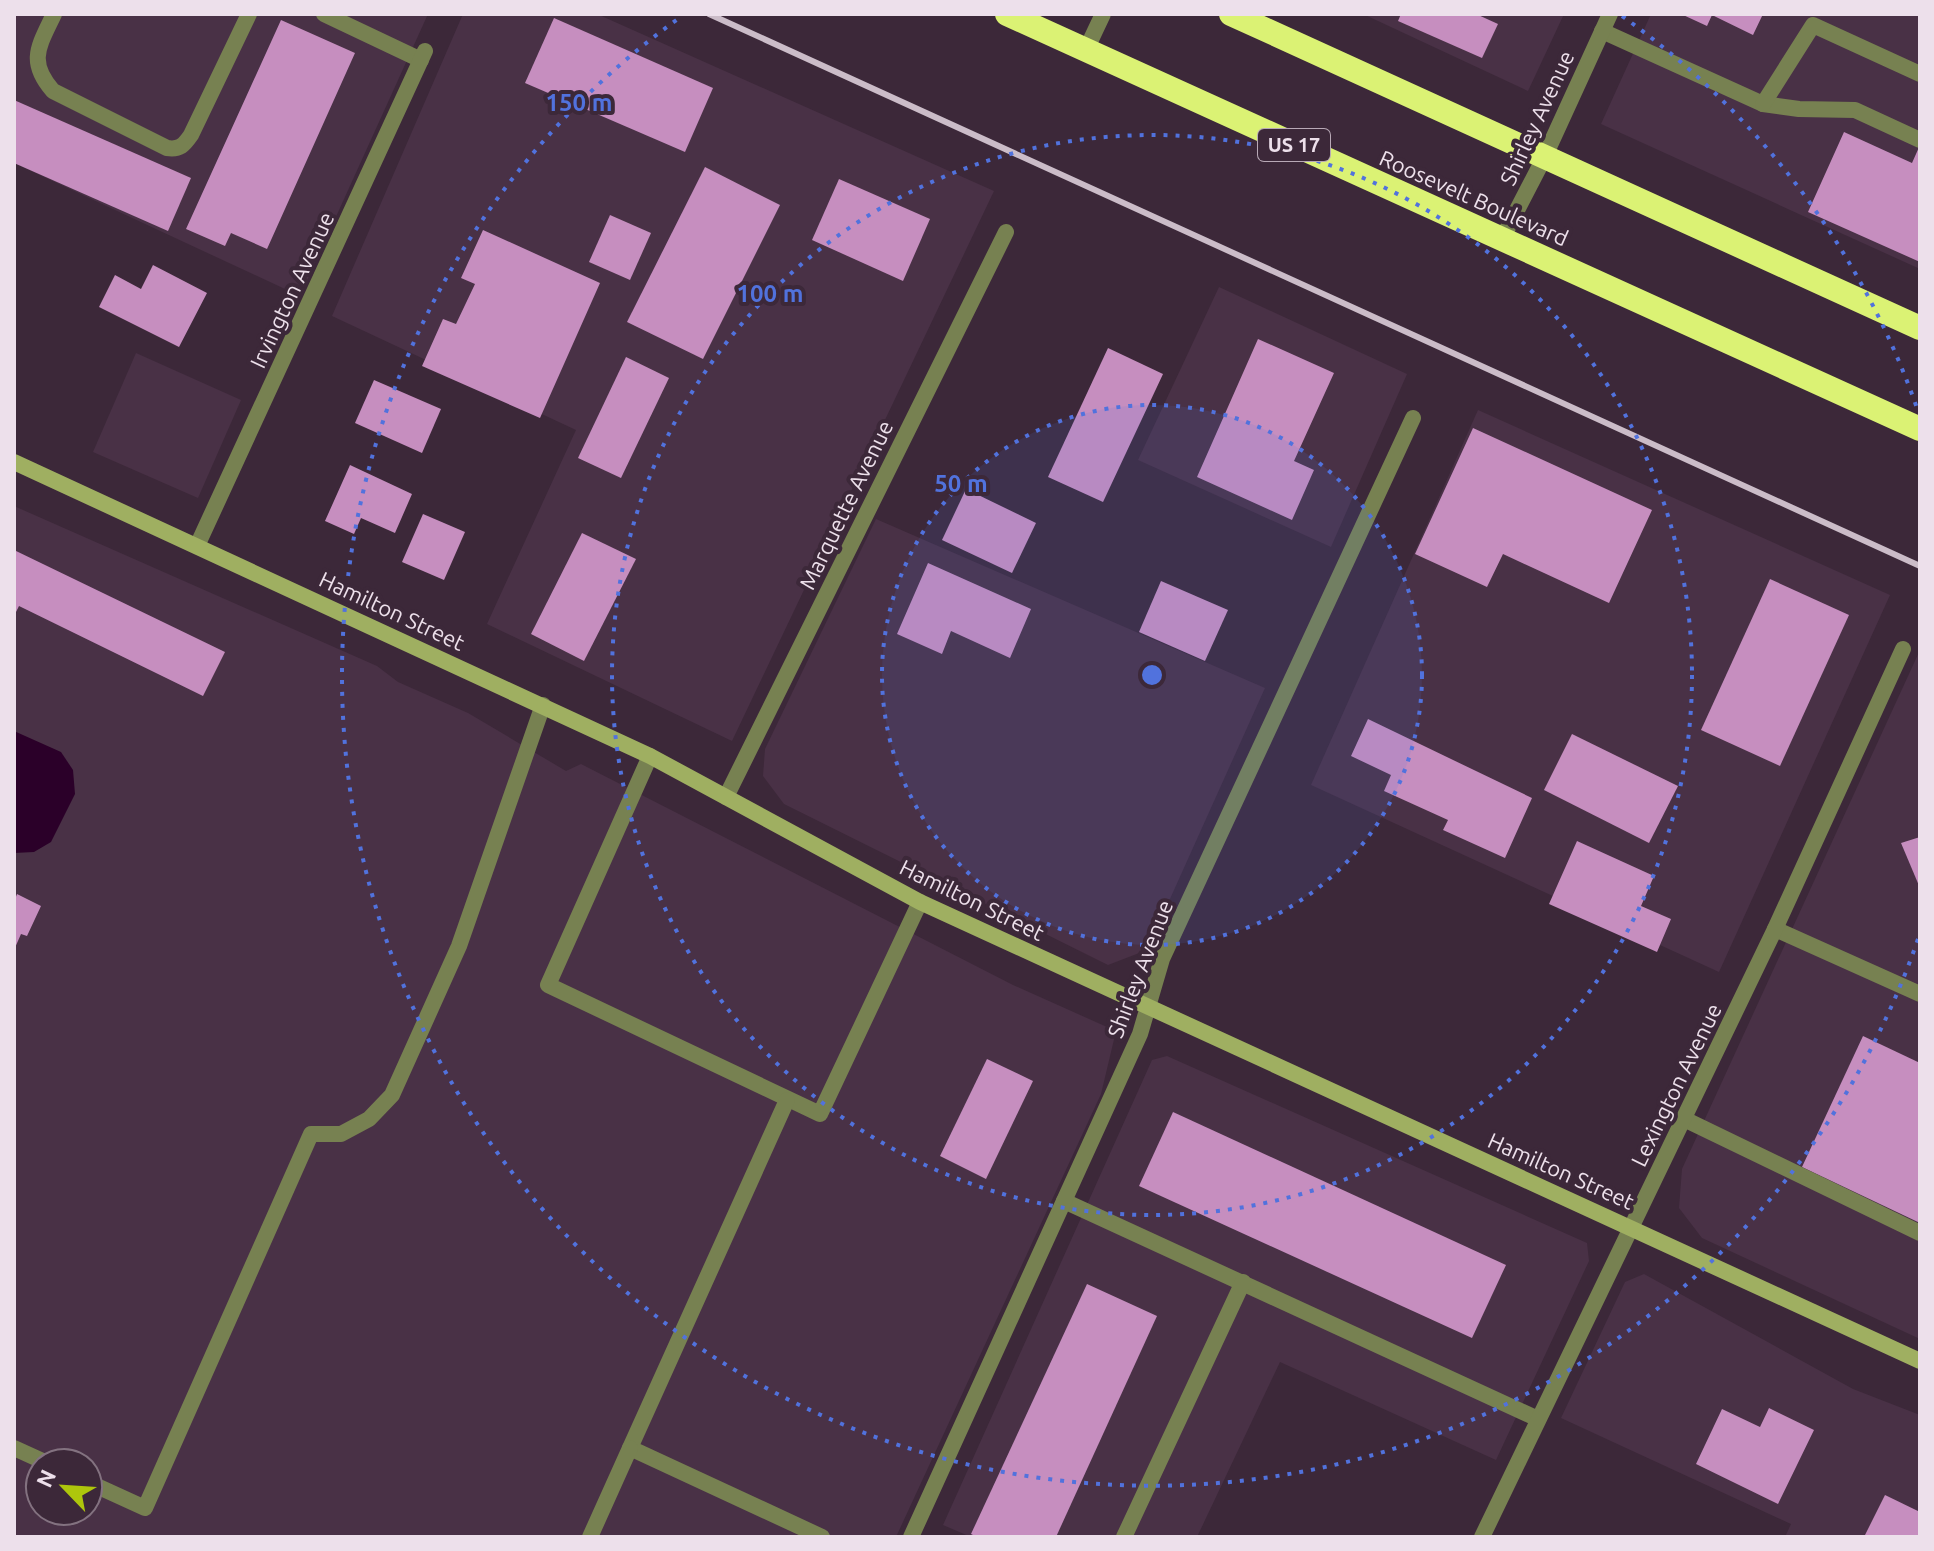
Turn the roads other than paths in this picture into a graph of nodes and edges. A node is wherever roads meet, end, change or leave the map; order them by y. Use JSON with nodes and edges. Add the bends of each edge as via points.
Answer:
{"nodes":[{"id":1,"x":54,"y":14,"type":"edge"},
{"id":2,"x":249,"y":14,"type":"edge"},
{"id":3,"x":324,"y":14,"type":"edge"},
{"id":4,"x":1007,"y":14,"type":"edge"},
{"id":5,"x":1103,"y":14,"type":"edge"},
{"id":6,"x":1231,"y":14,"type":"edge"},
{"id":7,"x":1610,"y":14,"type":"edge"},
{"id":8,"x":1602,"y":31,"type":"junction"},
{"id":9,"x":1086,"y":50,"type":"junction"},
{"id":10,"x":1920,"y":74,"type":"edge"},
{"id":11,"x":1763,"y":104,"type":"junction"},
{"id":12,"x":1920,"y":140,"type":"edge"},
{"id":13,"x":1545,"y":156,"type":"junction"},
{"id":14,"x":1006,"y":232,"type":"dead end"},
{"id":15,"x":1502,"y":239,"type":"junction"},
{"id":16,"x":1920,"y":328,"type":"edge"},
{"id":17,"x":1413,"y":418,"type":"dead end"},
{"id":18,"x":1920,"y":429,"type":"edge"},
{"id":19,"x":14,"y":462,"type":"edge"},
{"id":20,"x":197,"y":546,"type":"junction"},
{"id":21,"x":1903,"y":649,"type":"dead end"},
{"id":22,"x":543,"y":705,"type":"junction"},
{"id":23,"x":650,"y":756,"type":"junction"},
{"id":24,"x":726,"y":797,"type":"junction"},
{"id":25,"x":920,"y":902,"type":"junction"},
{"id":26,"x":1775,"y":929,"type":"junction"},
{"id":27,"x":1920,"y":994,"type":"edge"},
{"id":28,"x":1147,"y":1007,"type":"junction"},
{"id":29,"x":787,"y":1100,"type":"junction"},
{"id":30,"x":1684,"y":1119,"type":"junction"},
{"id":31,"x":1064,"y":1201,"type":"junction"},
{"id":32,"x":1632,"y":1227,"type":"junction"},
{"id":33,"x":1920,"y":1233,"type":"edge"},
{"id":34,"x":1243,"y":1282,"type":"junction"},
{"id":35,"x":1920,"y":1361,"type":"edge"},
{"id":36,"x":1538,"y":1419,"type":"junction"},
{"id":37,"x":630,"y":1448,"type":"junction"},
{"id":38,"x":104,"y":1489,"type":"edge"},
{"id":39,"x":590,"y":1537,"type":"edge"},
{"id":40,"x":822,"y":1537,"type":"edge"},
{"id":41,"x":911,"y":1537,"type":"edge"},
{"id":42,"x":1124,"y":1537,"type":"edge"},
{"id":43,"x":1482,"y":1537,"type":"edge"}],
"edges":[{"from":1,"to":2,"type":"street","via":[[37,63],[53,91],[177,149],[191,135]]},
{"from":3,"to":20,"type":"street","name":"Irvington Avenue","via":[[423,56]]},
{"from":4,"to":9,"type":"highway","name":"Roosevelt Boulevard","number":"US 17"},
{"from":5,"to":9,"type":"street"},
{"from":6,"to":13,"type":"highway"},
{"from":7,"to":8,"type":"street","name":"Shirley Avenue"},
{"from":8,"to":11,"type":"street"},
{"from":8,"to":13,"type":"street","name":"Shirley Avenue"},
{"from":9,"to":15,"type":"highway","name":"Roosevelt Boulevard","number":"US 17"},
{"from":10,"to":11,"type":"street","via":[[1813,25]]},
{"from":11,"to":12,"type":"street","via":[[1855,110]]},
{"from":13,"to":15,"type":"street","name":"Shirley Avenue"},
{"from":13,"to":16,"type":"highway"},
{"from":14,"to":24,"type":"street","name":"Marquette Avenue"},
{"from":15,"to":18,"type":"highway","name":"Roosevelt Boulevard","number":"US 17"},
{"from":17,"to":28,"type":"street","name":"Shirley Avenue","via":[[1162,959]]},
{"from":19,"to":20,"type":"street","name":"Hamilton Street"},
{"from":20,"to":22,"type":"street","name":"Hamilton Street"},
{"from":21,"to":26,"type":"street","name":"Lexington Avenue"},
{"from":22,"to":23,"type":"street","name":"Hamilton Street"},
{"from":22,"to":38,"type":"street","via":[[459,946],[392,1095],[369,1119],[341,1134],[311,1134],[145,1508]]},
{"from":23,"to":24,"type":"street","name":"Hamilton Street"},
{"from":23,"to":29,"type":"street","via":[[548,985]]},
{"from":24,"to":25,"type":"street","name":"Hamilton Street"},
{"from":25,"to":28,"type":"street","name":"Hamilton Street"},
{"from":25,"to":29,"type":"street","via":[[820,1114]]},
{"from":26,"to":27,"type":"street"},
{"from":26,"to":30,"type":"street","name":"Lexington Avenue"},
{"from":28,"to":31,"type":"street","name":"Shirley Avenue","via":[[1140,1034]]},
{"from":28,"to":32,"type":"street","name":"Hamilton Street"},
{"from":29,"to":37,"type":"street"},
{"from":30,"to":32,"type":"street","name":"Lexington Avenue"},
{"from":30,"to":33,"type":"street"},
{"from":31,"to":34,"type":"street"},
{"from":31,"to":41,"type":"street","name":"Shirley Avenue"},
{"from":32,"to":35,"type":"street","name":"Hamilton Street"},
{"from":32,"to":36,"type":"street","name":"Lexington Avenue"},
{"from":34,"to":36,"type":"street"},
{"from":34,"to":42,"type":"street"},
{"from":36,"to":43,"type":"street","name":"Lexington Avenue"},
{"from":37,"to":39,"type":"street"},
{"from":37,"to":40,"type":"street"}]}
